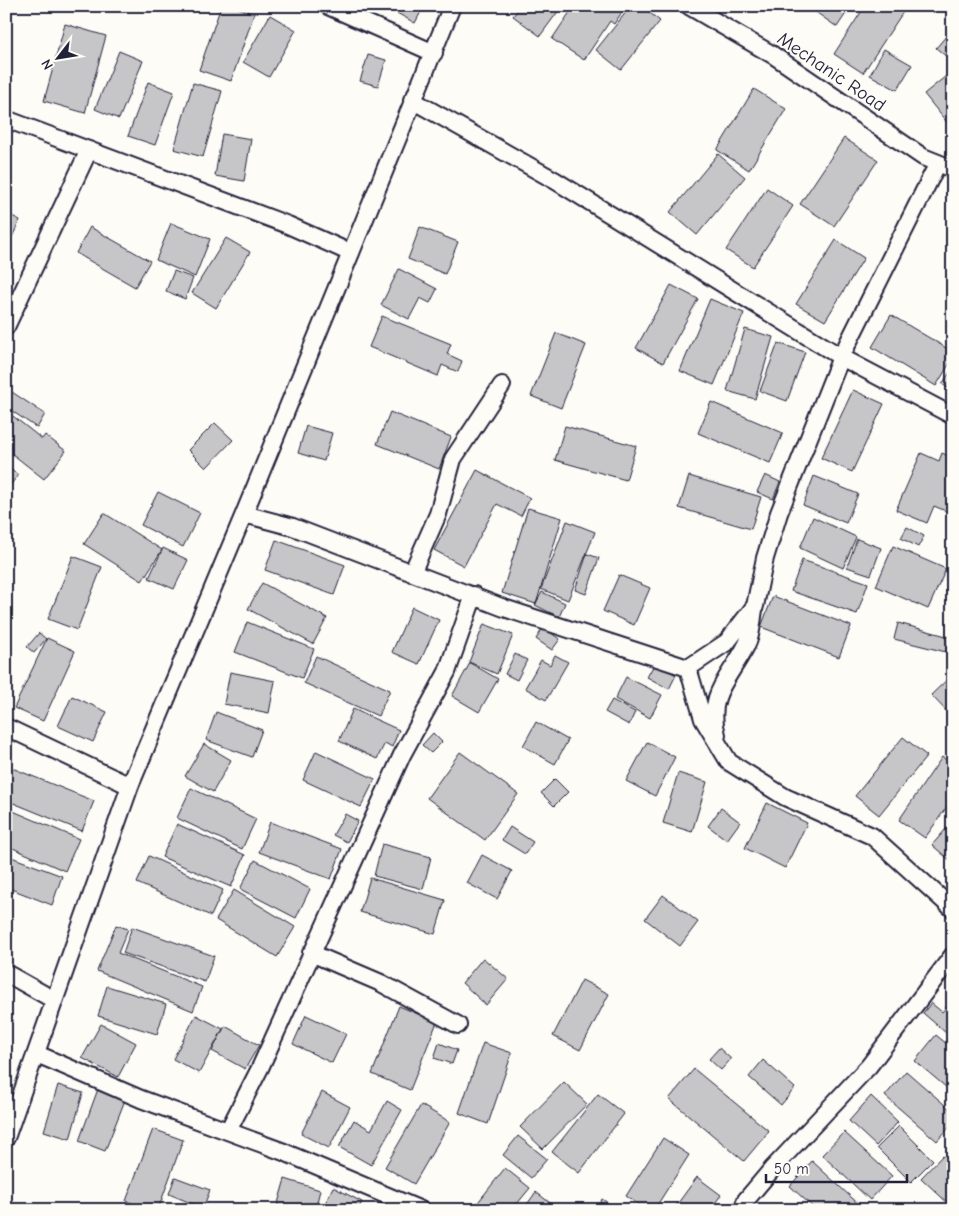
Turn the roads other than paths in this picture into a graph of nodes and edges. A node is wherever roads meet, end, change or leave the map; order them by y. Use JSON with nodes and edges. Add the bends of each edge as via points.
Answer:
{"nodes":[{"id":1,"x":328,"y":6,"type":"edge"},
{"id":2,"x":452,"y":6,"type":"edge"},
{"id":3,"x":690,"y":6,"type":"edge"},
{"id":4,"x":434,"y":53,"type":"junction"},
{"id":5,"x":412,"y":100,"type":"junction"},
{"id":6,"x":6,"y":118,"type":"edge"},
{"id":7,"x":89,"y":150,"type":"junction"},
{"id":8,"x":946,"y":166,"type":"edge"},
{"id":9,"x":351,"y":253,"type":"junction"},
{"id":10,"x":6,"y":327,"type":"edge"},
{"id":11,"x":841,"y":357,"type":"junction"},
{"id":12,"x":502,"y":385,"type":"dead end"},
{"id":13,"x":953,"y":416,"type":"edge"},
{"id":14,"x":244,"y":514,"type":"junction"},
{"id":15,"x":412,"y":573,"type":"junction"},
{"id":16,"x":474,"y":595,"type":"junction"},
{"id":17,"x":755,"y":606,"type":"junction"},
{"id":18,"x":688,"y":668,"type":"junction"},
{"id":19,"x":6,"y":728,"type":"edge"},
{"id":20,"x":721,"y":749,"type":"junction"},
{"id":21,"x":130,"y":786,"type":"junction"},
{"id":22,"x":953,"y":909,"type":"edge"},
{"id":23,"x":312,"y":953,"type":"junction"},
{"id":24,"x":953,"y":955,"type":"edge"},
{"id":25,"x":6,"y":973,"type":"edge"},
{"id":26,"x":54,"y":1000,"type":"junction"},
{"id":27,"x":458,"y":1025,"type":"dead end"},
{"id":28,"x":38,"y":1054,"type":"junction"},
{"id":29,"x":228,"y":1131,"type":"junction"},
{"id":30,"x":6,"y":1138,"type":"edge"},
{"id":31,"x":421,"y":1210,"type":"edge"},
{"id":32,"x":742,"y":1210,"type":"edge"}],
"edges":[{"from":1,"to":4,"type":"street"},
{"from":2,"to":4,"type":"street"},
{"from":3,"to":8,"type":"street","name":"Mechanic Road","via":[[773,55],[923,157]]},
{"from":4,"to":5,"type":"street"},
{"from":5,"to":9,"type":"street"},
{"from":5,"to":11,"type":"street","via":[[556,181]]},
{"from":6,"to":7,"type":"street"},
{"from":7,"to":9,"type":"street","via":[[288,225]]},
{"from":7,"to":10,"type":"street"},
{"from":8,"to":11,"type":"street"},
{"from":9,"to":14,"type":"street"},
{"from":11,"to":13,"type":"street"},
{"from":11,"to":17,"type":"street","via":[[779,513]]},
{"from":12,"to":15,"type":"street","via":[[452,459],[438,514]]},
{"from":14,"to":15,"type":"street","via":[[293,527]]},
{"from":14,"to":21,"type":"street"},
{"from":15,"to":16,"type":"street"},
{"from":16,"to":18,"type":"street","via":[[504,608]]},
{"from":16,"to":23,"type":"street","via":[[447,672],[402,755]]},
{"from":17,"to":18,"type":"street","via":[[727,642]]},
{"from":17,"to":20,"type":"street","via":[[748,642],[720,686],[714,704],[714,721]]},
{"from":18,"to":20,"type":"street","via":[[703,719]]},
{"from":19,"to":21,"type":"street"},
{"from":20,"to":22,"type":"street","via":[[729,762],[785,798],[872,836]]},
{"from":21,"to":26,"type":"street"},
{"from":23,"to":27,"type":"street","via":[[381,983]]},
{"from":23,"to":29,"type":"street"},
{"from":24,"to":32,"type":"street","via":[[869,1066],[773,1168],[746,1200]]},
{"from":25,"to":26,"type":"street"},
{"from":26,"to":28,"type":"street"},
{"from":28,"to":29,"type":"street","via":[[141,1099]]},
{"from":28,"to":30,"type":"street"},
{"from":29,"to":31,"type":"street"}]}
